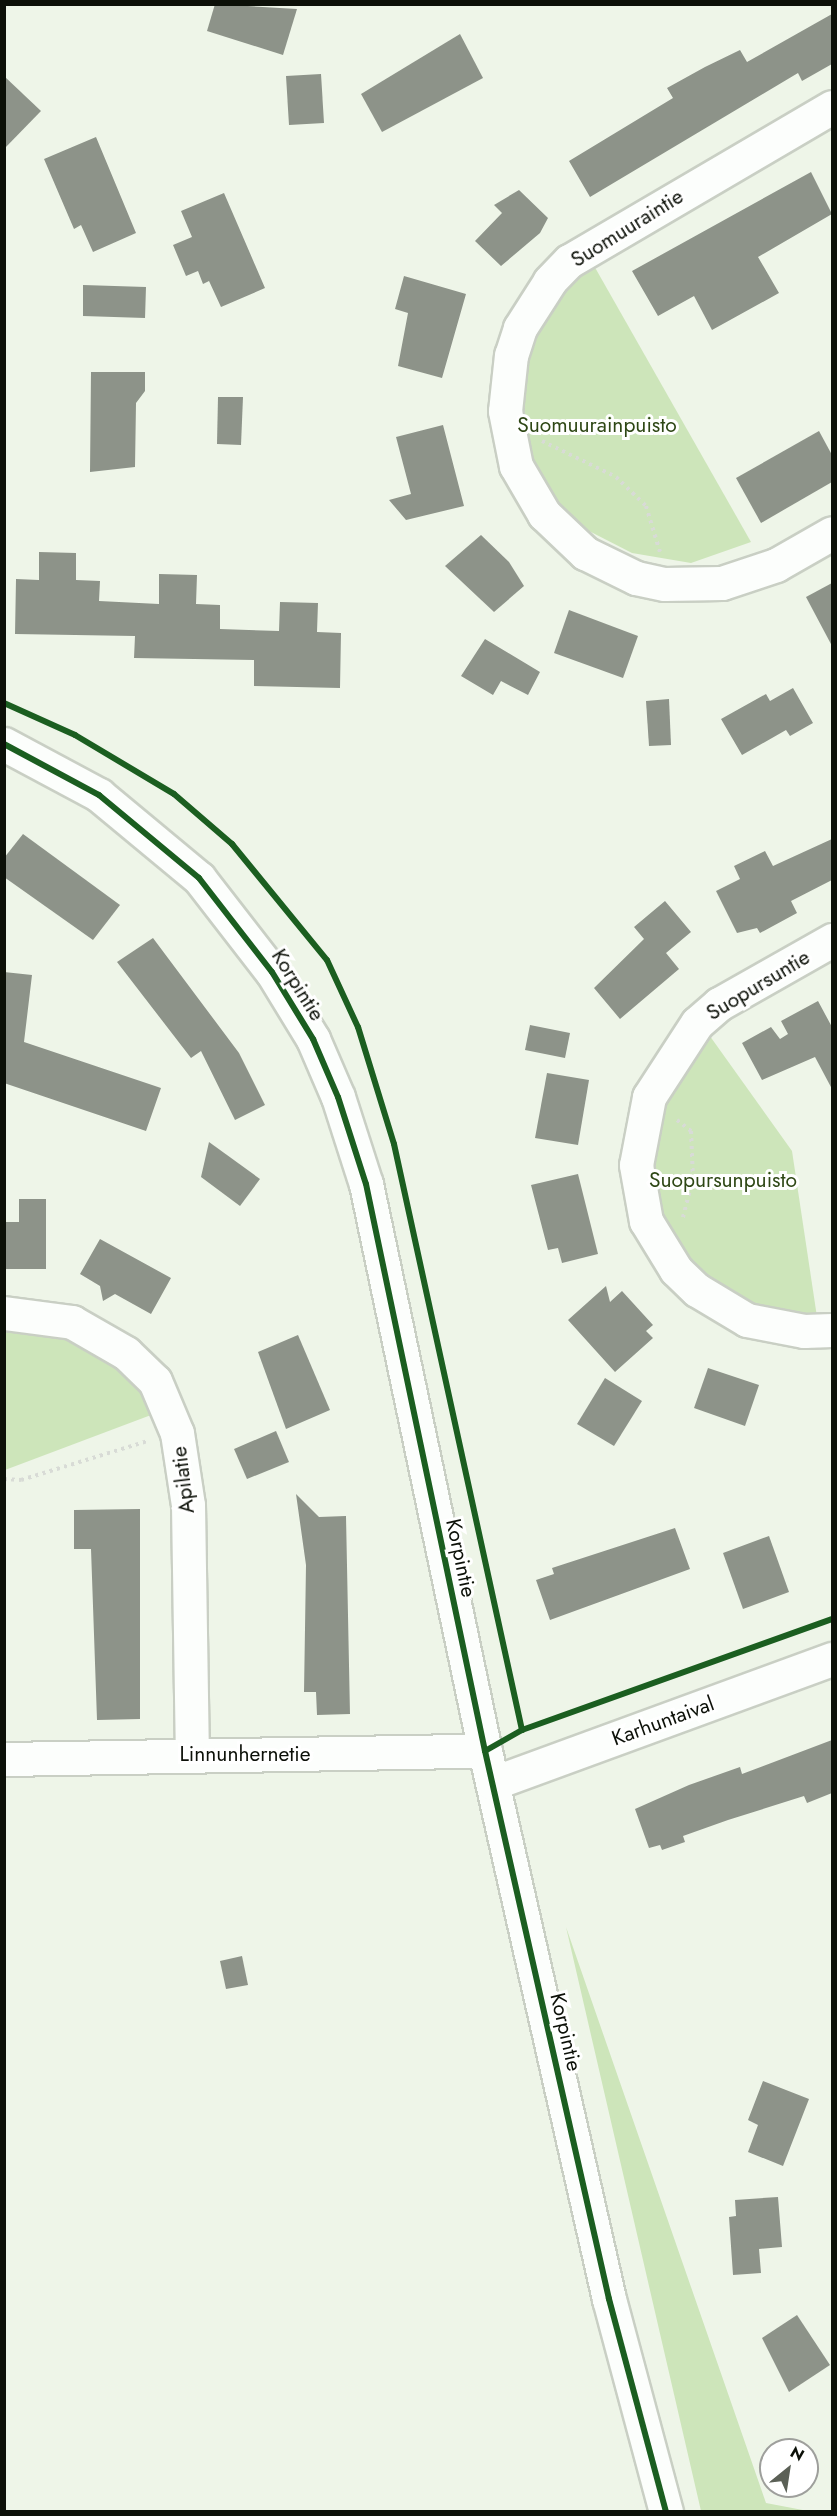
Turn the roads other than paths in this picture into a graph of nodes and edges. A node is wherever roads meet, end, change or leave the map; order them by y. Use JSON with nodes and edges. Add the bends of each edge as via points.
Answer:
{"nodes":[{"id":1,"x":832,"y":107,"type":"edge"},
{"id":2,"x":832,"y":533,"type":"edge"},
{"id":3,"x":4,"y":744,"type":"edge"},
{"id":4,"x":832,"y":940,"type":"edge"},
{"id":5,"x":4,"y":1313,"type":"edge"},
{"id":6,"x":832,"y":1330,"type":"edge"},
{"id":7,"x":832,"y":1659,"type":"edge"},
{"id":8,"x":485,"y":1751,"type":"junction"},
{"id":9,"x":192,"y":1754,"type":"junction"},
{"id":10,"x":4,"y":1759,"type":"edge"},
{"id":11,"x":493,"y":1784,"type":"junction"},
{"id":12,"x":666,"y":2511,"type":"edge"}],
"edges":[{"from":1,"to":2,"type":"street","name":"Suomuuraintie","via":[[592,245],[556,274],[533,304],[511,355],[505,411],[509,438],[528,491],[562,535],[609,568],[664,584],[693,586],[749,576]]},
{"from":3,"to":8,"type":"street","name":"Korpintie","via":[[99,795],[200,878],[247,936],[313,1039],[366,1184]]},
{"from":4,"to":6,"type":"street","name":"Suopursuntie","via":[[719,1004],[680,1043],[649,1097],[637,1139],[638,1194],[668,1259],[697,1290],[747,1320],[794,1330]]},
{"from":5,"to":9,"type":"street","name":"Apilatie","via":[[72,1322],[126,1353],[155,1381],[177,1433],[188,1505]]},
{"from":7,"to":11,"type":"street","name":"Karhuntaival"},
{"from":8,"to":9,"type":"street","name":"Linnunhernetie"},
{"from":8,"to":11,"type":"street","name":"Korpintie"},
{"from":9,"to":10,"type":"street","name":"Linnunhernetie"},
{"from":11,"to":12,"type":"street","name":"Korpintie","via":[[609,2299]]}]}
